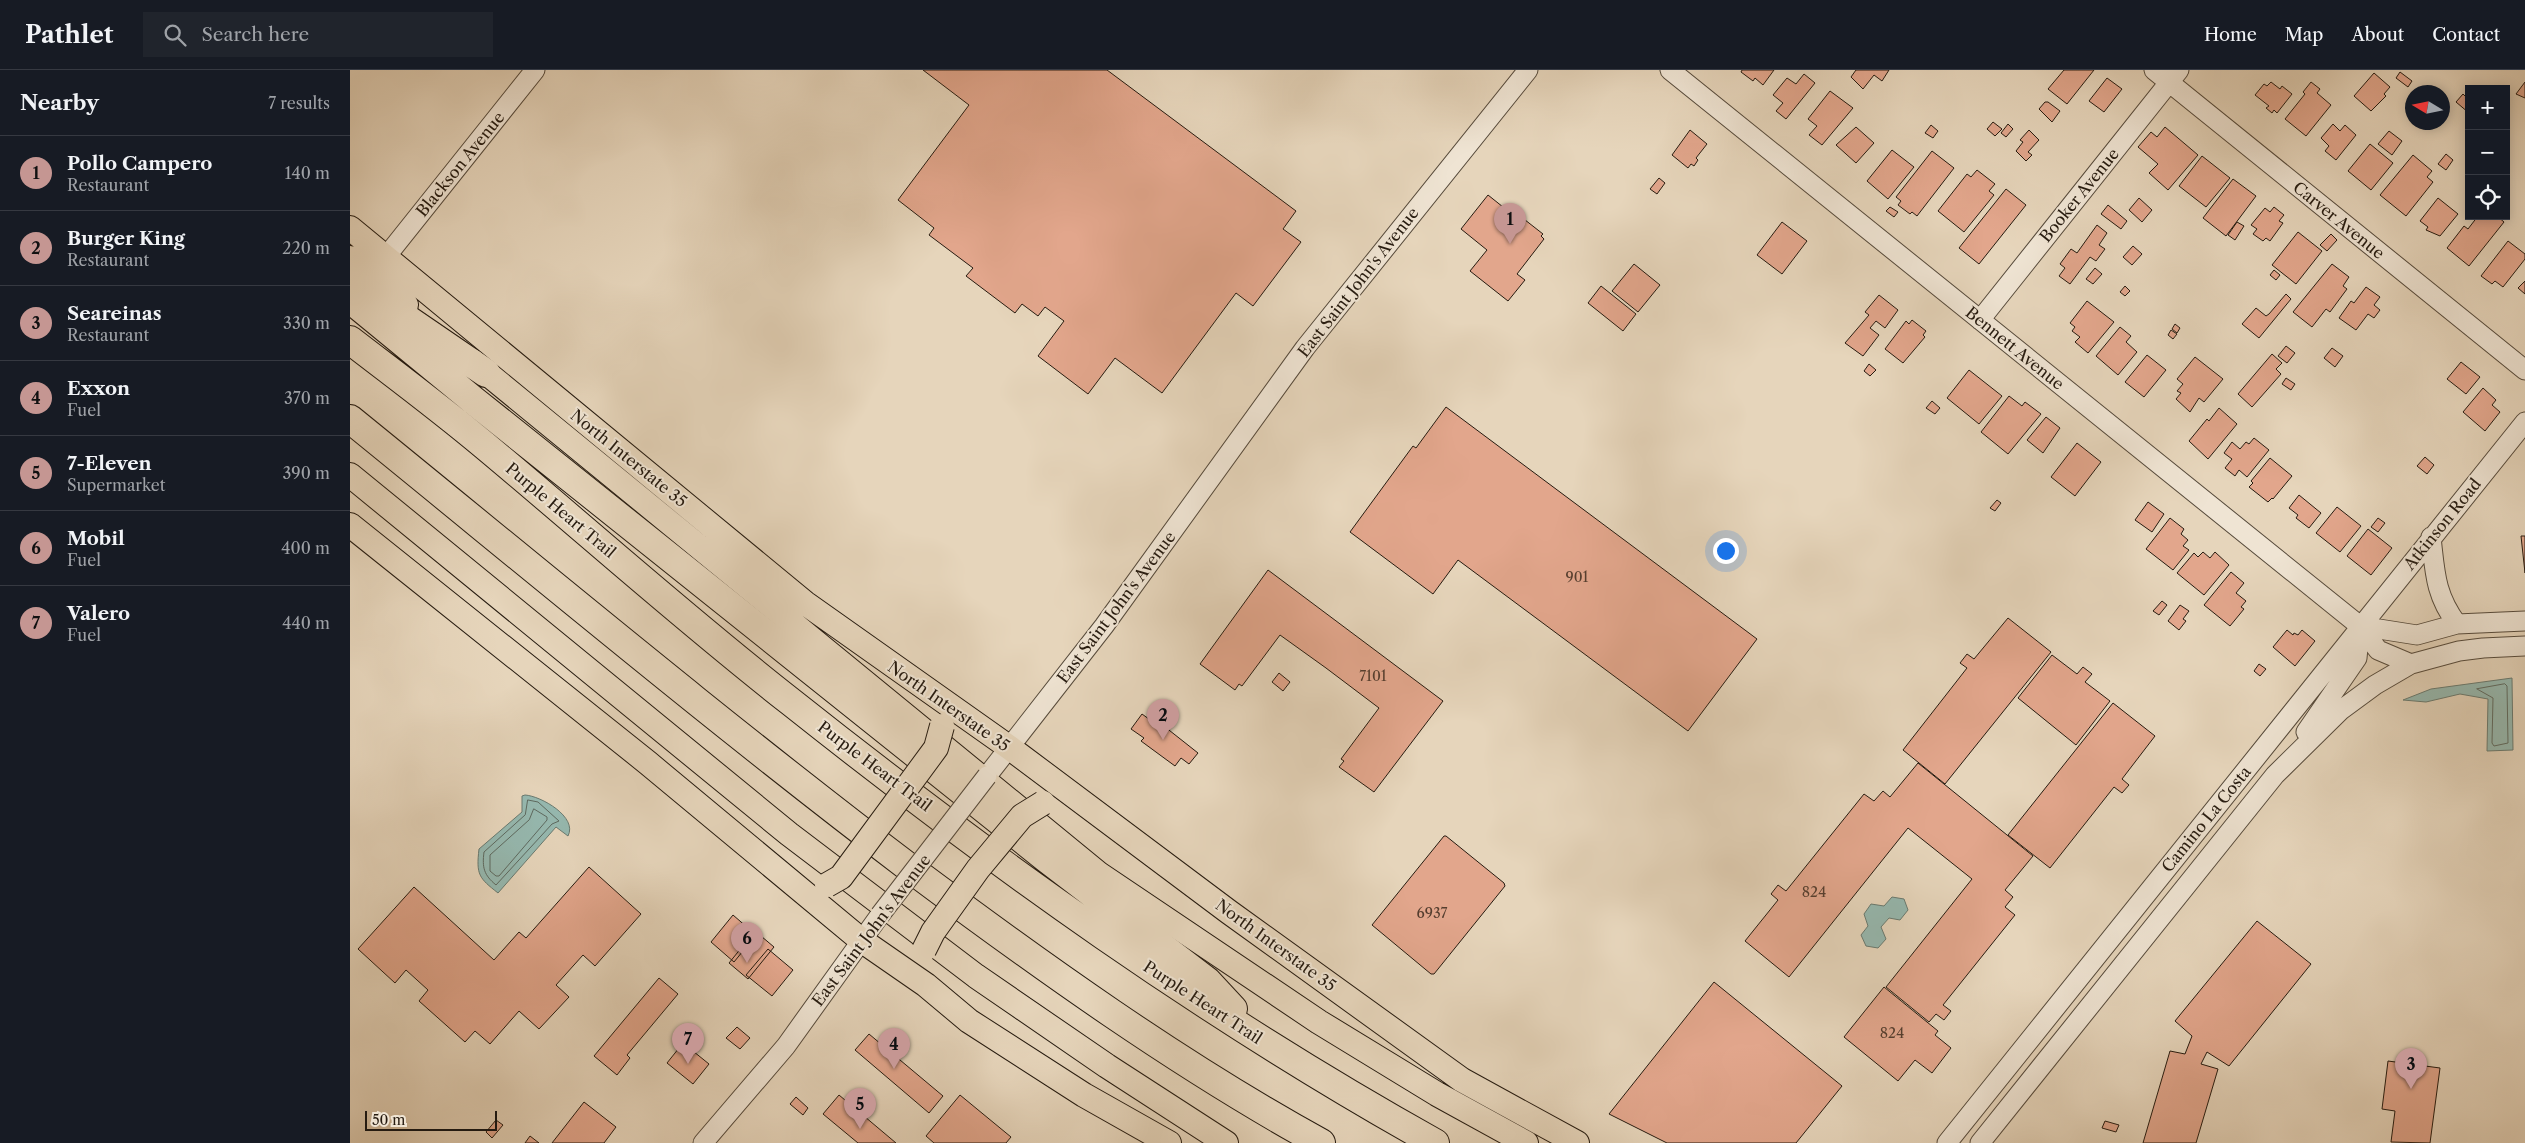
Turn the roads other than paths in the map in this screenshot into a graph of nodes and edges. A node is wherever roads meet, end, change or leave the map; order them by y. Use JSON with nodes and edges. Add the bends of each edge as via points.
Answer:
{"nodes":[{"id":1,"x":535,"y":70,"type":"edge"},
{"id":2,"x":1528,"y":70,"type":"edge"},
{"id":3,"x":1670,"y":70,"type":"edge"},
{"id":4,"x":2154,"y":70,"type":"edge"},
{"id":5,"x":2174,"y":76,"type":"edge"},
{"id":6,"x":350,"y":228,"type":"edge"},
{"id":7,"x":350,"y":258,"type":"edge"},
{"id":8,"x":385,"y":258,"type":"junction"},
{"id":9,"x":350,"y":280,"type":"edge"},
{"id":10,"x":350,"y":299,"type":"edge"},
{"id":11,"x":1980,"y":320,"type":"junction"},
{"id":12,"x":350,"y":340,"type":"edge"},
{"id":13,"x":2525,"y":370,"type":"edge"},
{"id":14,"x":486,"y":373,"type":"junction"},
{"id":15,"x":350,"y":419,"type":"edge"},
{"id":16,"x":2525,"y":422,"type":"edge"},
{"id":17,"x":350,"y":475,"type":"edge"},
{"id":18,"x":350,"y":524,"type":"edge"},
{"id":19,"x":2432,"y":537,"type":"junction"},
{"id":20,"x":2497,"y":621,"type":"junction"},
{"id":21,"x":2525,"y":621,"type":"edge"},
{"id":22,"x":2457,"y":624,"type":"junction"},
{"id":23,"x":2360,"y":626,"type":"junction"},
{"id":24,"x":2525,"y":646,"type":"edge"},
{"id":25,"x":2498,"y":647,"type":"junction"},
{"id":26,"x":2411,"y":664,"type":"junction"},
{"id":27,"x":938,"y":698,"type":"junction"},
{"id":28,"x":1010,"y":748,"type":"junction"},
{"id":29,"x":2275,"y":775,"type":"junction"},
{"id":30,"x":1084,"y":804,"type":"junction"},
{"id":31,"x":793,"y":885,"type":"junction"},
{"id":32,"x":861,"y":940,"type":"junction"},
{"id":33,"x":926,"y":985,"type":"junction"},
{"id":34,"x":1264,"y":1041,"type":"junction"},
{"id":35,"x":703,"y":1143,"type":"edge"},
{"id":36,"x":1169,"y":1143,"type":"edge"},
{"id":37,"x":1226,"y":1143,"type":"edge"},
{"id":38,"x":1321,"y":1143,"type":"edge"},
{"id":39,"x":1435,"y":1143,"type":"edge"},
{"id":40,"x":1526,"y":1143,"type":"edge"},
{"id":41,"x":1577,"y":1143,"type":"edge"},
{"id":42,"x":1947,"y":1143,"type":"edge"},
{"id":43,"x":1980,"y":1143,"type":"edge"}],
"edges":[{"from":1,"to":8,"type":"street","name":"Blackson Avenue"},
{"from":2,"to":28,"type":"street","name":"East Saint John's Avenue","via":[[1305,348],[1104,626]]},
{"from":3,"to":11,"type":"street","name":"Bennett Avenue"},
{"from":4,"to":5,"type":"street","name":"Carver Avenue"},
{"from":5,"to":11,"type":"street","name":"Booker Avenue"},
{"from":5,"to":13,"type":"street","name":"Carver Avenue"},
{"from":6,"to":8,"type":"main road","name":"North Interstate 35"},
{"from":7,"to":14,"type":"main road"},
{"from":8,"to":27,"type":"main road","name":"North Interstate 35","via":[[805,603]]},
{"from":9,"to":14,"type":"highway"},
{"from":10,"to":34,"type":"highway","via":[[1046,858],[1207,981]]},
{"from":11,"to":23,"type":"street","name":"Bennett Avenue"},
{"from":12,"to":34,"type":"highway","name":"Purple Heart Trail","via":[[480,442],[790,702],[1054,902]]},
{"from":14,"to":40,"type":"main road","via":[[1099,874],[1320,1022],[1437,1094]]},
{"from":15,"to":38,"type":"highway","via":[[729,728],[963,908],[1145,1035]]},
{"from":16,"to":19,"type":"street","name":"Atkinson Road"},
{"from":17,"to":37,"type":"main road","via":[[789,834],[976,976]]},
{"from":18,"to":31,"type":"main road","via":[[648,763]]},
{"from":19,"to":22,"type":"street","via":[[2436,586],[2445,608]]},
{"from":19,"to":23,"type":"street","name":"Atkinson Road"},
{"from":20,"to":21,"type":"street"},
{"from":20,"to":22,"type":"street"},
{"from":20,"to":25,"type":"street"},
{"from":22,"to":23,"type":"street","via":[[2418,635]]},
{"from":23,"to":26,"type":"street","name":"Bennett Avenue","via":[[2378,650]]},
{"from":23,"to":29,"type":"street","via":[[2356,658]]},
{"from":23,"to":42,"type":"street","name":"Camino La Costa"},
{"from":24,"to":25,"type":"street","name":"Camino La Costa"},
{"from":25,"to":26,"type":"street","name":"Camino La Costa","via":[[2459,651]]},
{"from":26,"to":29,"type":"street","name":"Camino La Costa","via":[[2341,710]]},
{"from":27,"to":28,"type":"main road","name":"North Interstate 35"},
{"from":27,"to":31,"type":"main road","bridge":true,"via":[[942,726],[936,748],[841,877],[827,885]]},
{"from":28,"to":30,"type":"main road","name":"North Interstate 35"},
{"from":28,"to":32,"type":"street","name":"East Saint John's Avenue","bridge":true},
{"from":29,"to":43,"type":"street","name":"Camino La Costa"},
{"from":30,"to":33,"type":"main road","bridge":true,"via":[[1043,803],[1022,816],[978,869],[933,932],[924,950]]},
{"from":30,"to":41,"type":"main road","name":"North Interstate 35","via":[[1462,1080]]},
{"from":31,"to":32,"type":"main road"},
{"from":32,"to":33,"type":"main road"},
{"from":32,"to":35,"type":"street","name":"East Saint John's Avenue","via":[[786,1046]]},
{"from":33,"to":36,"type":"main road","via":[[969,1021],[1084,1095]]},
{"from":34,"to":39,"type":"highway","name":"Purple Heart Trail","via":[[1350,1096]]}]}
